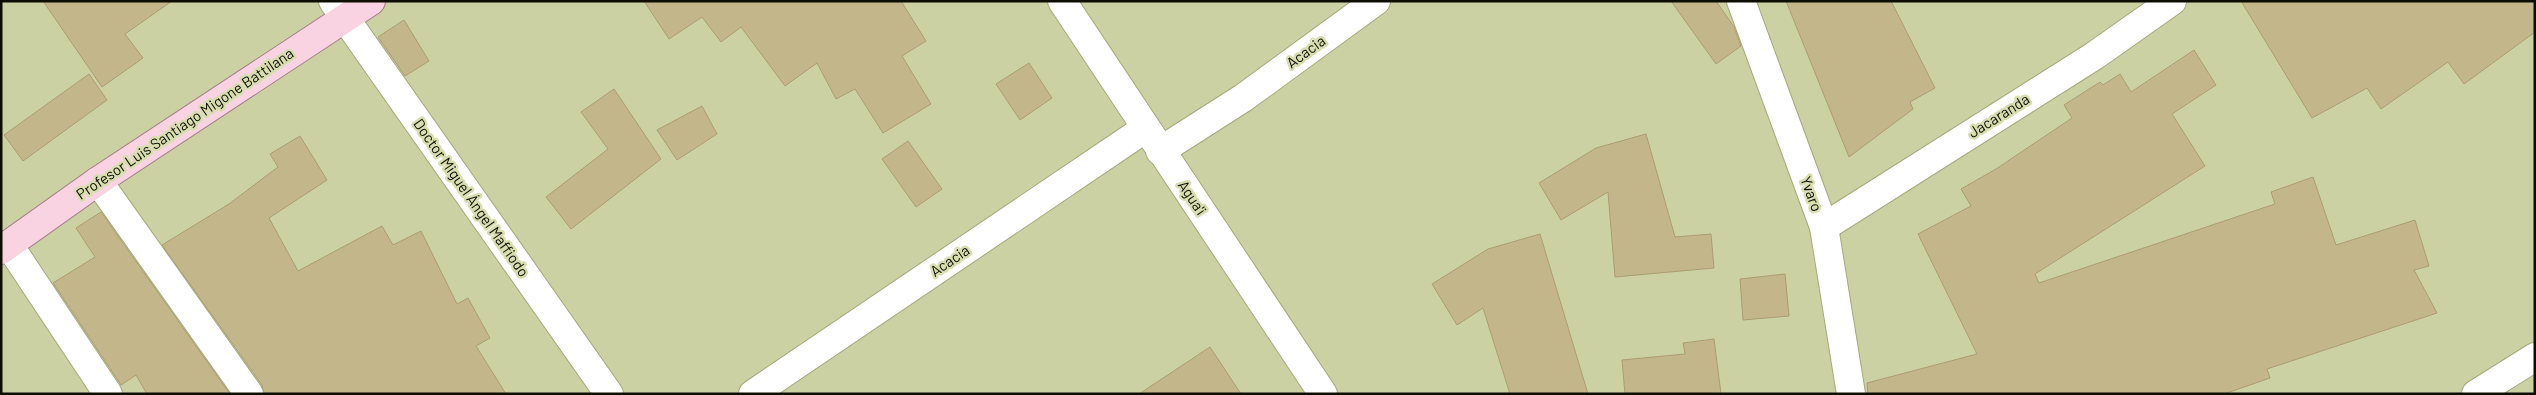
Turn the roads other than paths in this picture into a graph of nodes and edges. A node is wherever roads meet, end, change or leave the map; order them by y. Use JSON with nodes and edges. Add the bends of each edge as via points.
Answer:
{"nodes":[{"id":1,"x":371,"y":1,"type":"edge"},
{"id":2,"x":1062,"y":1,"type":"edge"},
{"id":3,"x":1376,"y":1,"type":"edge"},
{"id":4,"x":1741,"y":1,"type":"edge"},
{"id":5,"x":2172,"y":1,"type":"edge"},
{"id":6,"x":339,"y":10,"type":"edge"},
{"id":7,"x":1146,"y":128,"type":"junction"},
{"id":8,"x":1160,"y":151,"type":"junction"},
{"id":9,"x":98,"y":181,"type":"junction"},
{"id":10,"x":1824,"y":227,"type":"junction"},
{"id":11,"x":5,"y":247,"type":"edge"},
{"id":12,"x":2535,"y":357,"type":"edge"},
{"id":13,"x":108,"y":394,"type":"edge"},
{"id":14,"x":249,"y":394,"type":"edge"},
{"id":15,"x":609,"y":394,"type":"edge"},
{"id":16,"x":753,"y":394,"type":"edge"},
{"id":17,"x":1323,"y":394,"type":"edge"},
{"id":18,"x":1851,"y":394,"type":"edge"},
{"id":19,"x":2476,"y":394,"type":"edge"}],
"edges":[{"from":1,"to":6,"type":"main road","name":"Profesor Luis Santiago Migone Battilana"},
{"from":2,"to":7,"type":"street","name":"Agua'i"},
{"from":3,"to":8,"type":"street","name":"Acacia","via":[[1243,98]]},
{"from":4,"to":10,"type":"street","name":"Yvaro"},
{"from":5,"to":10,"type":"street","name":"Jacaranda","via":[[2094,56]]},
{"from":6,"to":9,"type":"main road","name":"Profesor Luis Santiago Migone Battilana"},
{"from":6,"to":15,"type":"street","name":"Doctor Miguel Ángel Maffiodo"},
{"from":7,"to":8,"type":"street","name":"Agua'i"},
{"from":7,"to":16,"type":"street","name":"Acacia"},
{"from":8,"to":17,"type":"street","name":"Agua'i"},
{"from":9,"to":11,"type":"main road","name":"Profesor Luis Santiago Migone Battilana"},
{"from":9,"to":14,"type":"street"},
{"from":10,"to":18,"type":"street","name":"Yvaro"},
{"from":11,"to":13,"type":"street"},
{"from":12,"to":19,"type":"street"}]}
